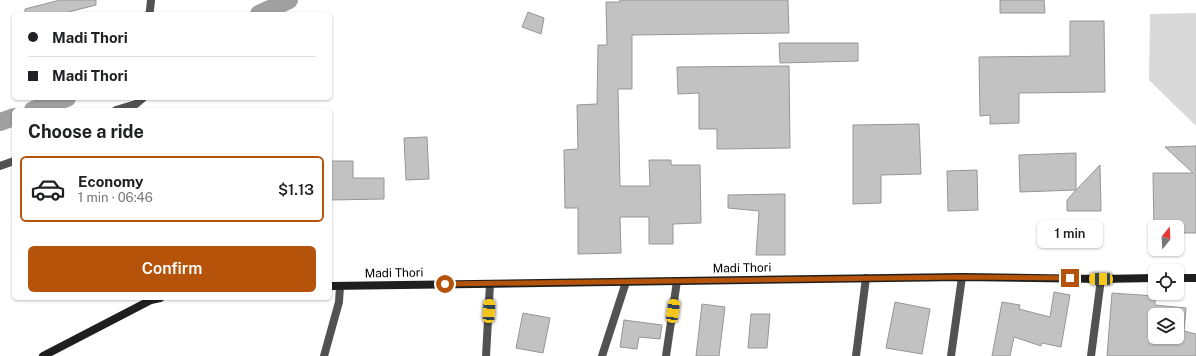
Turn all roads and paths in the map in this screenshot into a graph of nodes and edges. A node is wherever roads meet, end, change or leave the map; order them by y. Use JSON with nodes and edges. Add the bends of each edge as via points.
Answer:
{"nodes":[{"id":1,"x":151,"y":0,"type":"edge"},
{"id":2,"x":150,"y":12,"type":"edge"},
{"id":3,"x":141,"y":100,"type":"edge"},
{"id":4,"x":123,"y":108,"type":"edge"},
{"id":5,"x":12,"y":162,"type":"edge"},
{"id":6,"x":0,"y":166,"type":"edge"},
{"id":7,"x":962,"y":277,"type":"junction"},
{"id":8,"x":866,"y":278,"type":"junction"},
{"id":9,"x":1148,"y":278,"type":"edge"},
{"id":10,"x":1184,"y":278,"type":"edge"},
{"id":11,"x":1196,"y":278,"type":"edge"},
{"id":12,"x":1101,"y":279,"type":"junction"},
{"id":13,"x":677,"y":281,"type":"junction"},
{"id":14,"x":626,"y":282,"type":"junction"},
{"id":15,"x":490,"y":284,"type":"junction"},
{"id":16,"x":332,"y":286,"type":"edge"},
{"id":17,"x":340,"y":286,"type":"junction"},
{"id":18,"x":151,"y":300,"type":"edge"},
{"id":19,"x":43,"y":356,"type":"edge"},
{"id":20,"x":324,"y":356,"type":"edge"},
{"id":21,"x":486,"y":356,"type":"edge"},
{"id":22,"x":602,"y":356,"type":"edge"},
{"id":23,"x":666,"y":356,"type":"edge"},
{"id":24,"x":856,"y":356,"type":"edge"},
{"id":25,"x":951,"y":356,"type":"edge"},
{"id":26,"x":1091,"y":356,"type":"edge"}],
"edges":[{"from":1,"to":2,"type":"street"},
{"from":3,"to":4,"type":"street"},
{"from":5,"to":6,"type":"street"},
{"from":7,"to":8,"type":"main road","name":"Madi Thori"},
{"from":7,"to":12,"type":"main road","name":"Madi Thori"},
{"from":7,"to":25,"type":"street"},
{"from":8,"to":13,"type":"main road","name":"Madi Thori"},
{"from":8,"to":24,"type":"street"},
{"from":9,"to":12,"type":"main road","name":"Madi Thori"},
{"from":10,"to":11,"type":"main road"},
{"from":12,"to":26,"type":"street"},
{"from":13,"to":14,"type":"main road","name":"Madi Thori"},
{"from":13,"to":23,"type":"street"},
{"from":14,"to":15,"type":"main road","name":"Madi Thori"},
{"from":14,"to":22,"type":"street"},
{"from":15,"to":17,"type":"main road","name":"Madi Thori"},
{"from":15,"to":21,"type":"street"},
{"from":16,"to":17,"type":"main road","name":"Madi Thori"},
{"from":17,"to":20,"type":"street","via":[[339,302]]},
{"from":18,"to":19,"type":"main road"}]}
